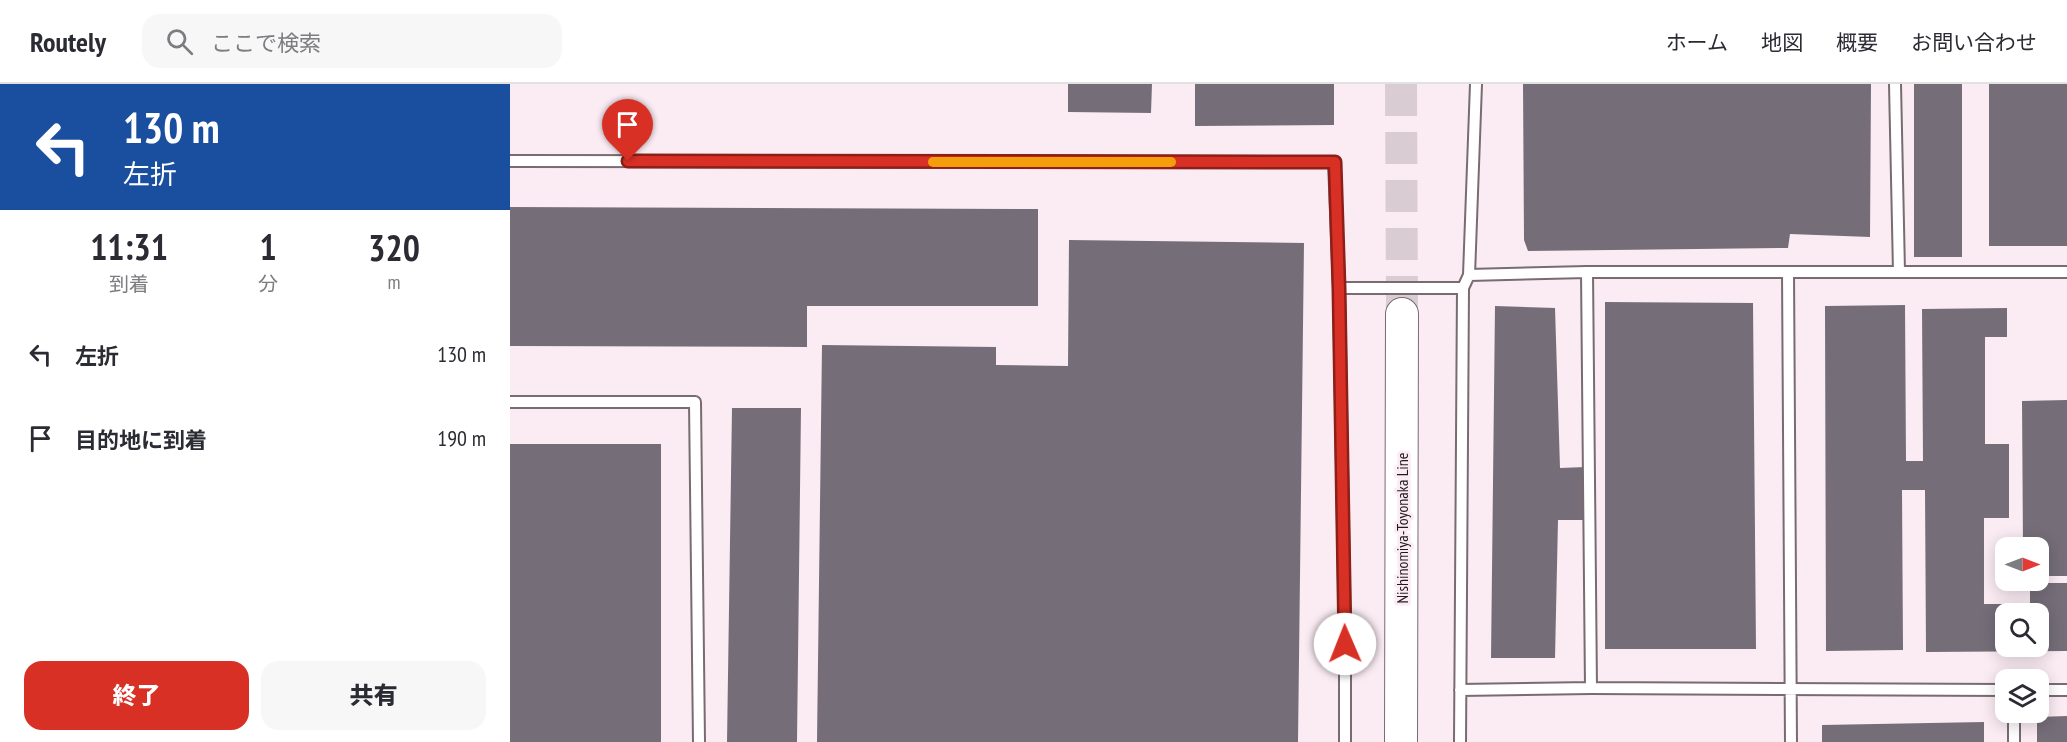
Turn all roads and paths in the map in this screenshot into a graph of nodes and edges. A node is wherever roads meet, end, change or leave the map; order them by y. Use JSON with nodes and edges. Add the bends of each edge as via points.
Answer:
{"nodes":[{"id":1,"x":1476,"y":84,"type":"edge"},
{"id":2,"x":1895,"y":84,"type":"edge"},
{"id":3,"x":510,"y":161,"type":"edge"},
{"id":4,"x":1587,"y":272,"type":"junction"},
{"id":5,"x":1788,"y":272,"type":"junction"},
{"id":6,"x":1899,"y":272,"type":"junction"},
{"id":7,"x":2067,"y":272,"type":"edge"},
{"id":8,"x":1469,"y":275,"type":"junction"},
{"id":9,"x":1339,"y":288,"type":"junction"},
{"id":10,"x":1463,"y":288,"type":"junction"},
{"id":11,"x":1402,"y":314,"type":"tunnel mouth"},
{"id":12,"x":510,"y":402,"type":"edge"},
{"id":13,"x":1591,"y":688,"type":"junction"},
{"id":14,"x":1791,"y":689,"type":"junction"},
{"id":15,"x":1460,"y":690,"type":"junction"},
{"id":16,"x":1995,"y":690,"type":"edge"},
{"id":17,"x":2049,"y":690,"type":"edge"},
{"id":18,"x":2067,"y":690,"type":"edge"},
{"id":19,"x":2014,"y":723,"type":"edge"},
{"id":20,"x":699,"y":742,"type":"edge"},
{"id":21,"x":1345,"y":742,"type":"edge"},
{"id":22,"x":1401,"y":742,"type":"edge"},
{"id":23,"x":1460,"y":742,"type":"edge"},
{"id":24,"x":1791,"y":742,"type":"edge"},
{"id":25,"x":2014,"y":742,"type":"edge"}],
"edges":[{"from":1,"to":8,"type":"lane"},
{"from":2,"to":6,"type":"lane"},
{"from":3,"to":9,"type":"lane","via":[[1335,162]]},
{"from":4,"to":5,"type":"lane"},
{"from":4,"to":8,"type":"lane"},
{"from":4,"to":13,"type":"lane"},
{"from":5,"to":6,"type":"lane"},
{"from":5,"to":14,"type":"lane"},
{"from":6,"to":7,"type":"lane"},
{"from":8,"to":10,"type":"lane"},
{"from":9,"to":10,"type":"lane"},
{"from":9,"to":21,"type":"lane"},
{"from":10,"to":15,"type":"lane"},
{"from":11,"to":22,"type":"main road","name":"Nishinomiya-Toyonaka Line"},
{"from":12,"to":20,"type":"lane","via":[[695,402]]},
{"from":13,"to":14,"type":"lane"},
{"from":13,"to":15,"type":"lane"},
{"from":14,"to":16,"type":"lane"},
{"from":14,"to":24,"type":"lane"},
{"from":15,"to":23,"type":"lane"},
{"from":17,"to":18,"type":"lane"},
{"from":19,"to":25,"type":"lane"}]}
